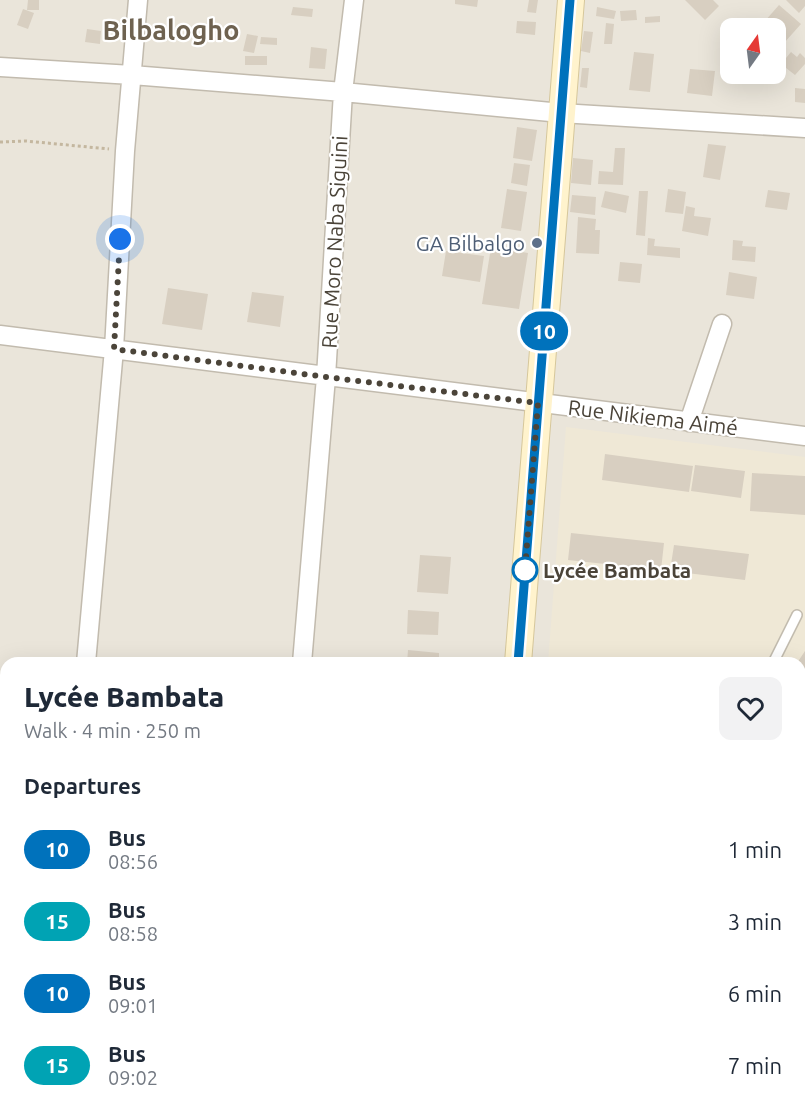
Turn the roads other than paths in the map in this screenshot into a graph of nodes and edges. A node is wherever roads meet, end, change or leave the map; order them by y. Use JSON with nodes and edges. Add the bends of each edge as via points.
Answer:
{"nodes":[{"id":1,"x":138,"y":0,"type":"edge"},
{"id":2,"x":354,"y":0,"type":"edge"},
{"id":3,"x":570,"y":0,"type":"edge"},
{"id":4,"x":0,"y":67,"type":"edge"},
{"id":5,"x":132,"y":75,"type":"junction"},
{"id":6,"x":343,"y":92,"type":"junction"},
{"id":7,"x":561,"y":113,"type":"junction"},
{"id":8,"x":805,"y":128,"type":"edge"},
{"id":9,"x":722,"y":324,"type":"dead end"},
{"id":10,"x":0,"y":335,"type":"edge"},
{"id":11,"x":114,"y":349,"type":"junction"},
{"id":12,"x":326,"y":377,"type":"junction"},
{"id":13,"x":538,"y":403,"type":"junction"},
{"id":14,"x":689,"y":422,"type":"junction"},
{"id":15,"x":805,"y":436,"type":"edge"},
{"id":16,"x":797,"y":615,"type":"dead end"},
{"id":17,"x":87,"y":657,"type":"edge"},
{"id":18,"x":303,"y":657,"type":"edge"},
{"id":19,"x":518,"y":657,"type":"edge"},
{"id":20,"x":776,"y":657,"type":"edge"}],
"edges":[{"from":1,"to":5,"type":"street"},
{"from":2,"to":6,"type":"street","name":"Rue Moro Naba Siguini"},
{"from":3,"to":7,"type":"street"},
{"from":4,"to":5,"type":"street"},
{"from":5,"to":6,"type":"street"},
{"from":5,"to":11,"type":"street"},
{"from":6,"to":7,"type":"street"},
{"from":6,"to":12,"type":"street","name":"Rue Moro Naba Siguini"},
{"from":7,"to":8,"type":"street"},
{"from":7,"to":13,"type":"street"},
{"from":9,"to":14,"type":"street"},
{"from":10,"to":11,"type":"street","name":"Rue Nikiema Aimé"},
{"from":11,"to":12,"type":"street","name":"Rue Nikiema Aimé"},
{"from":11,"to":17,"type":"street"},
{"from":12,"to":13,"type":"street","name":"Rue Nikiema Aimé"},
{"from":12,"to":18,"type":"street","name":"Rue Moro Naba Siguini"},
{"from":13,"to":14,"type":"street","name":"Rue Nikiema Aimé"},
{"from":13,"to":19,"type":"street"},
{"from":14,"to":15,"type":"street","name":"Rue Nikiema Aimé"},
{"from":16,"to":20,"type":"lane"}]}
